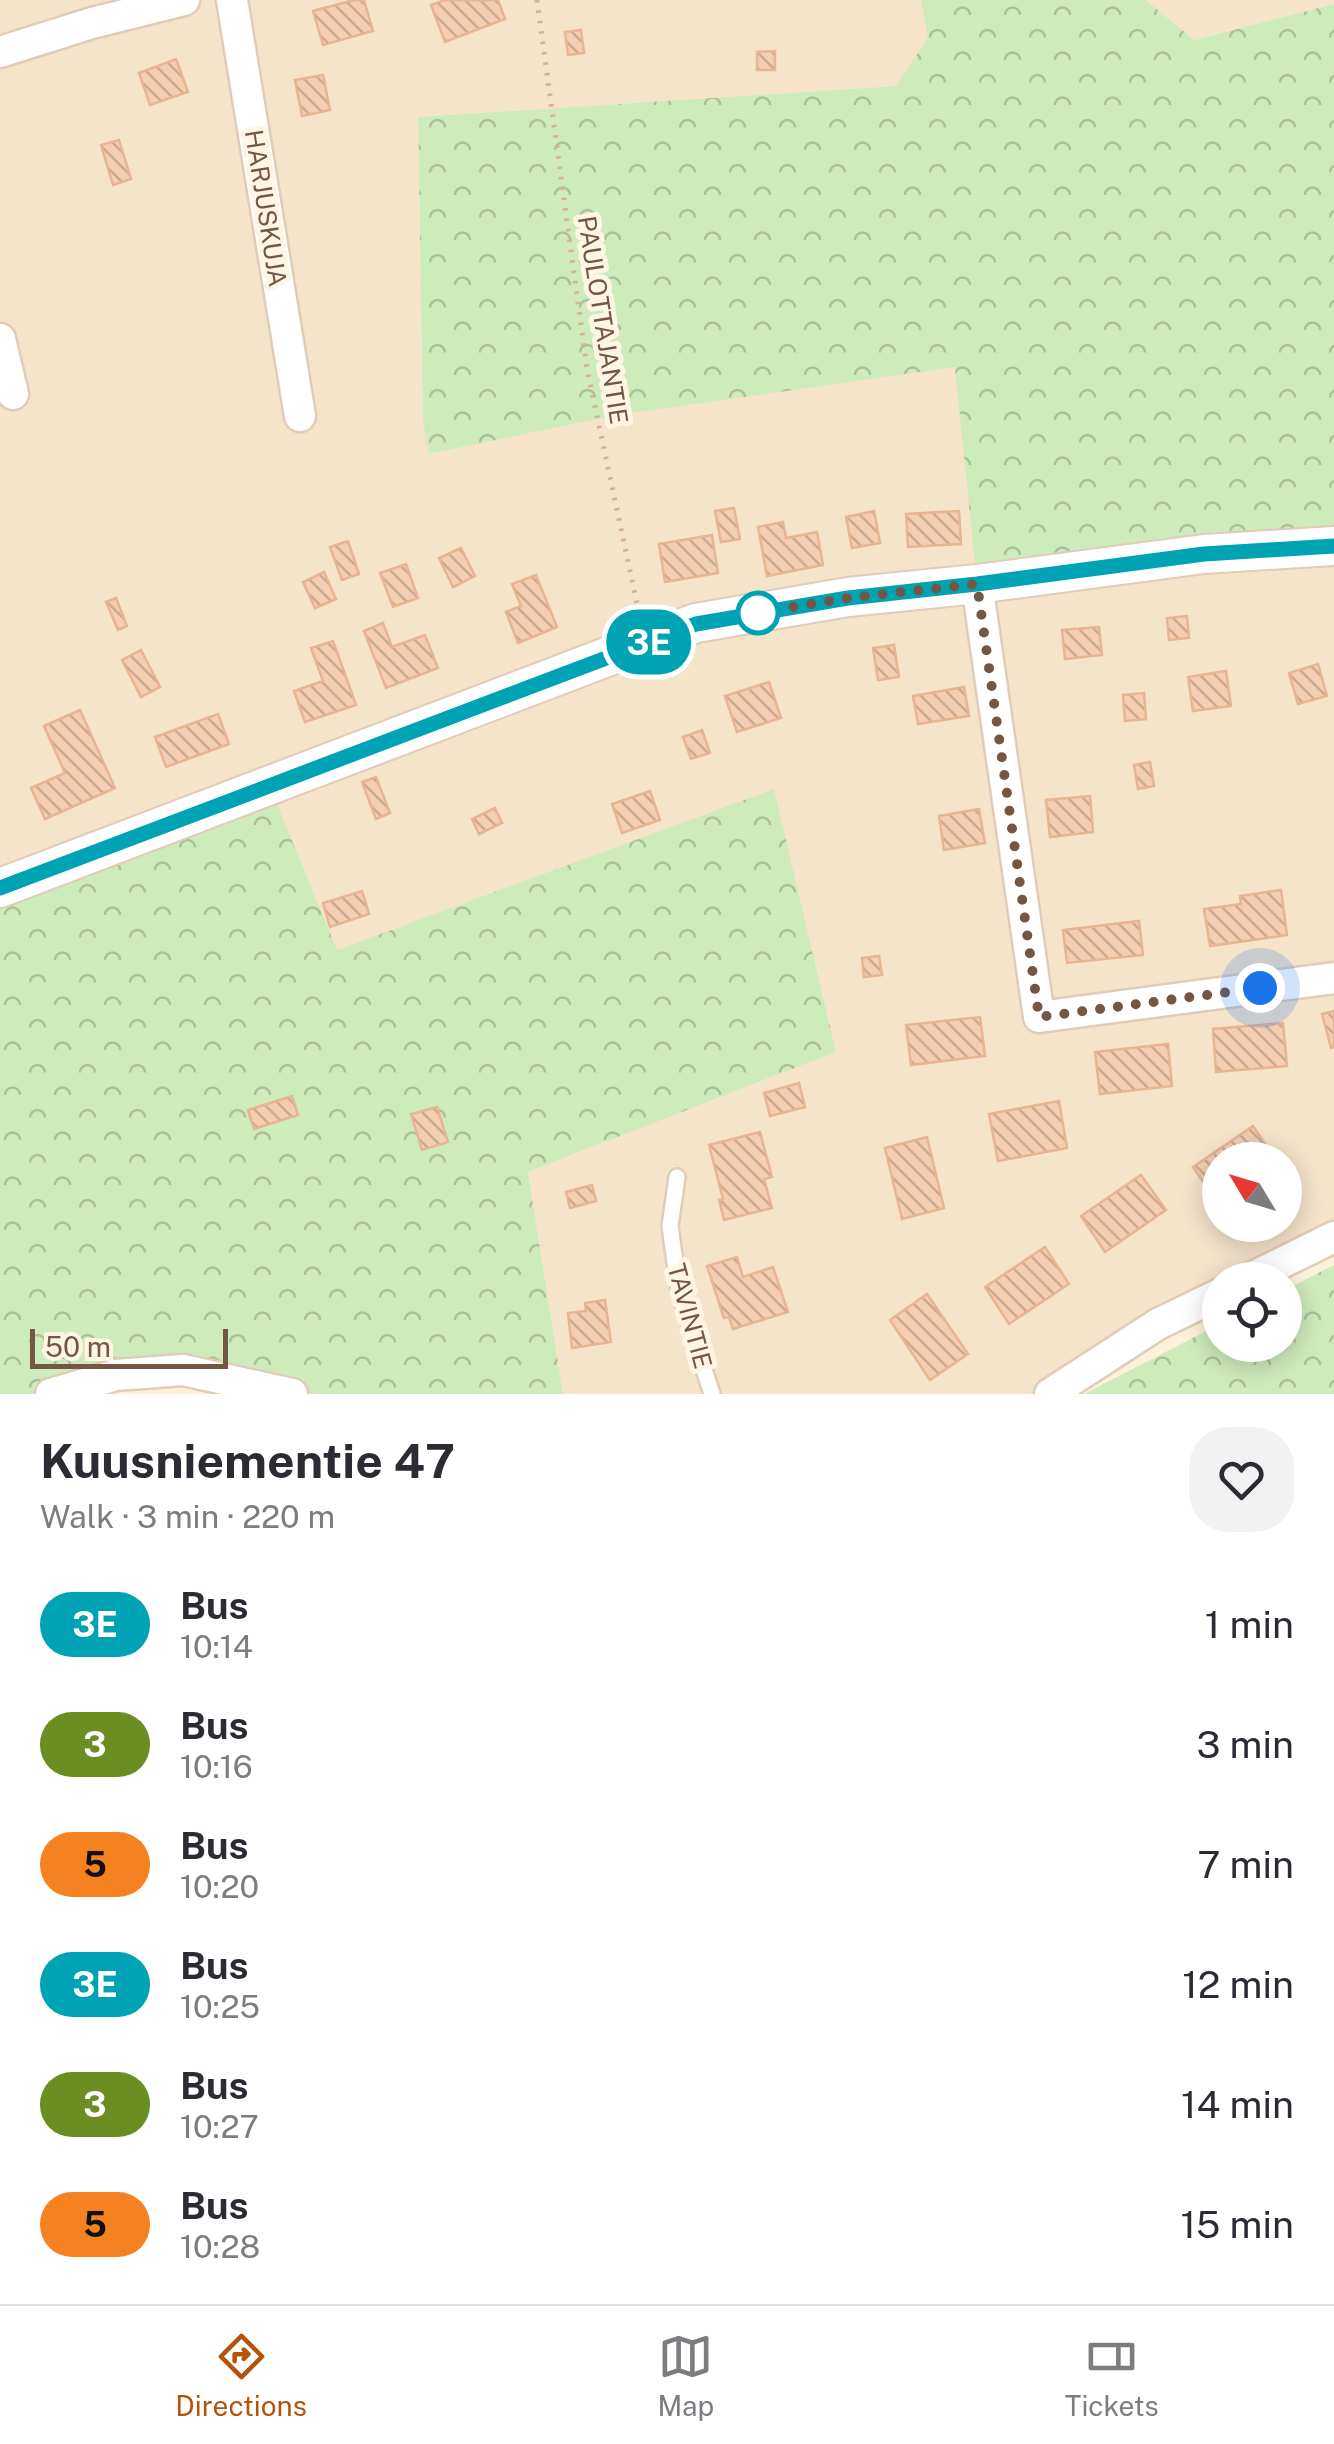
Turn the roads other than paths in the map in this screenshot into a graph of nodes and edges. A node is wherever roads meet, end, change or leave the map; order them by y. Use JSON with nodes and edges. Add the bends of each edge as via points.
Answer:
{"nodes":[{"id":1,"x":184,"y":0,"type":"edge"},
{"id":2,"x":232,"y":0,"type":"edge"},
{"id":3,"x":89,"y":11,"type":"edge"},
{"id":4,"x":0,"y":52,"type":"edge"},
{"id":5,"x":0,"y":339,"type":"edge"},
{"id":6,"x":13,"y":394,"type":"dead end"},
{"id":7,"x":300,"y":416,"type":"dead end"},
{"id":8,"x":1334,"y":546,"type":"edge"},
{"id":9,"x":977,"y":584,"type":"junction"},
{"id":10,"x":0,"y":888,"type":"edge"},
{"id":11,"x":1334,"y":978,"type":"edge"},
{"id":12,"x":676,"y":1178,"type":"dead end"},
{"id":13,"x":1334,"y":1237,"type":"edge"},
{"id":14,"x":1283,"y":1262,"type":"edge"},
{"id":15,"x":1202,"y":1303,"type":"edge"},
{"id":16,"x":51,"y":1394,"type":"edge"},
{"id":17,"x":292,"y":1394,"type":"edge"},
{"id":18,"x":712,"y":1394,"type":"edge"},
{"id":19,"x":1050,"y":1394,"type":"edge"}],
"edges":[{"from":1,"to":3,"type":"street"},
{"from":2,"to":7,"type":"street","name":"HARJUSKUJA"},
{"from":3,"to":4,"type":"street"},
{"from":5,"to":6,"type":"street"},
{"from":8,"to":9,"type":"street","via":[[1204,554]]},
{"from":9,"to":10,"type":"street","via":[[696,624]]},
{"from":9,"to":11,"type":"street","via":[[1039,1017]]},
{"from":12,"to":18,"type":"lane","name":"TAVINTIE","via":[[670,1226],[679,1290]]},
{"from":13,"to":14,"type":"street"},
{"from":15,"to":19,"type":"street"},
{"from":16,"to":17,"type":"street","via":[[116,1375],[183,1370]]}]}
